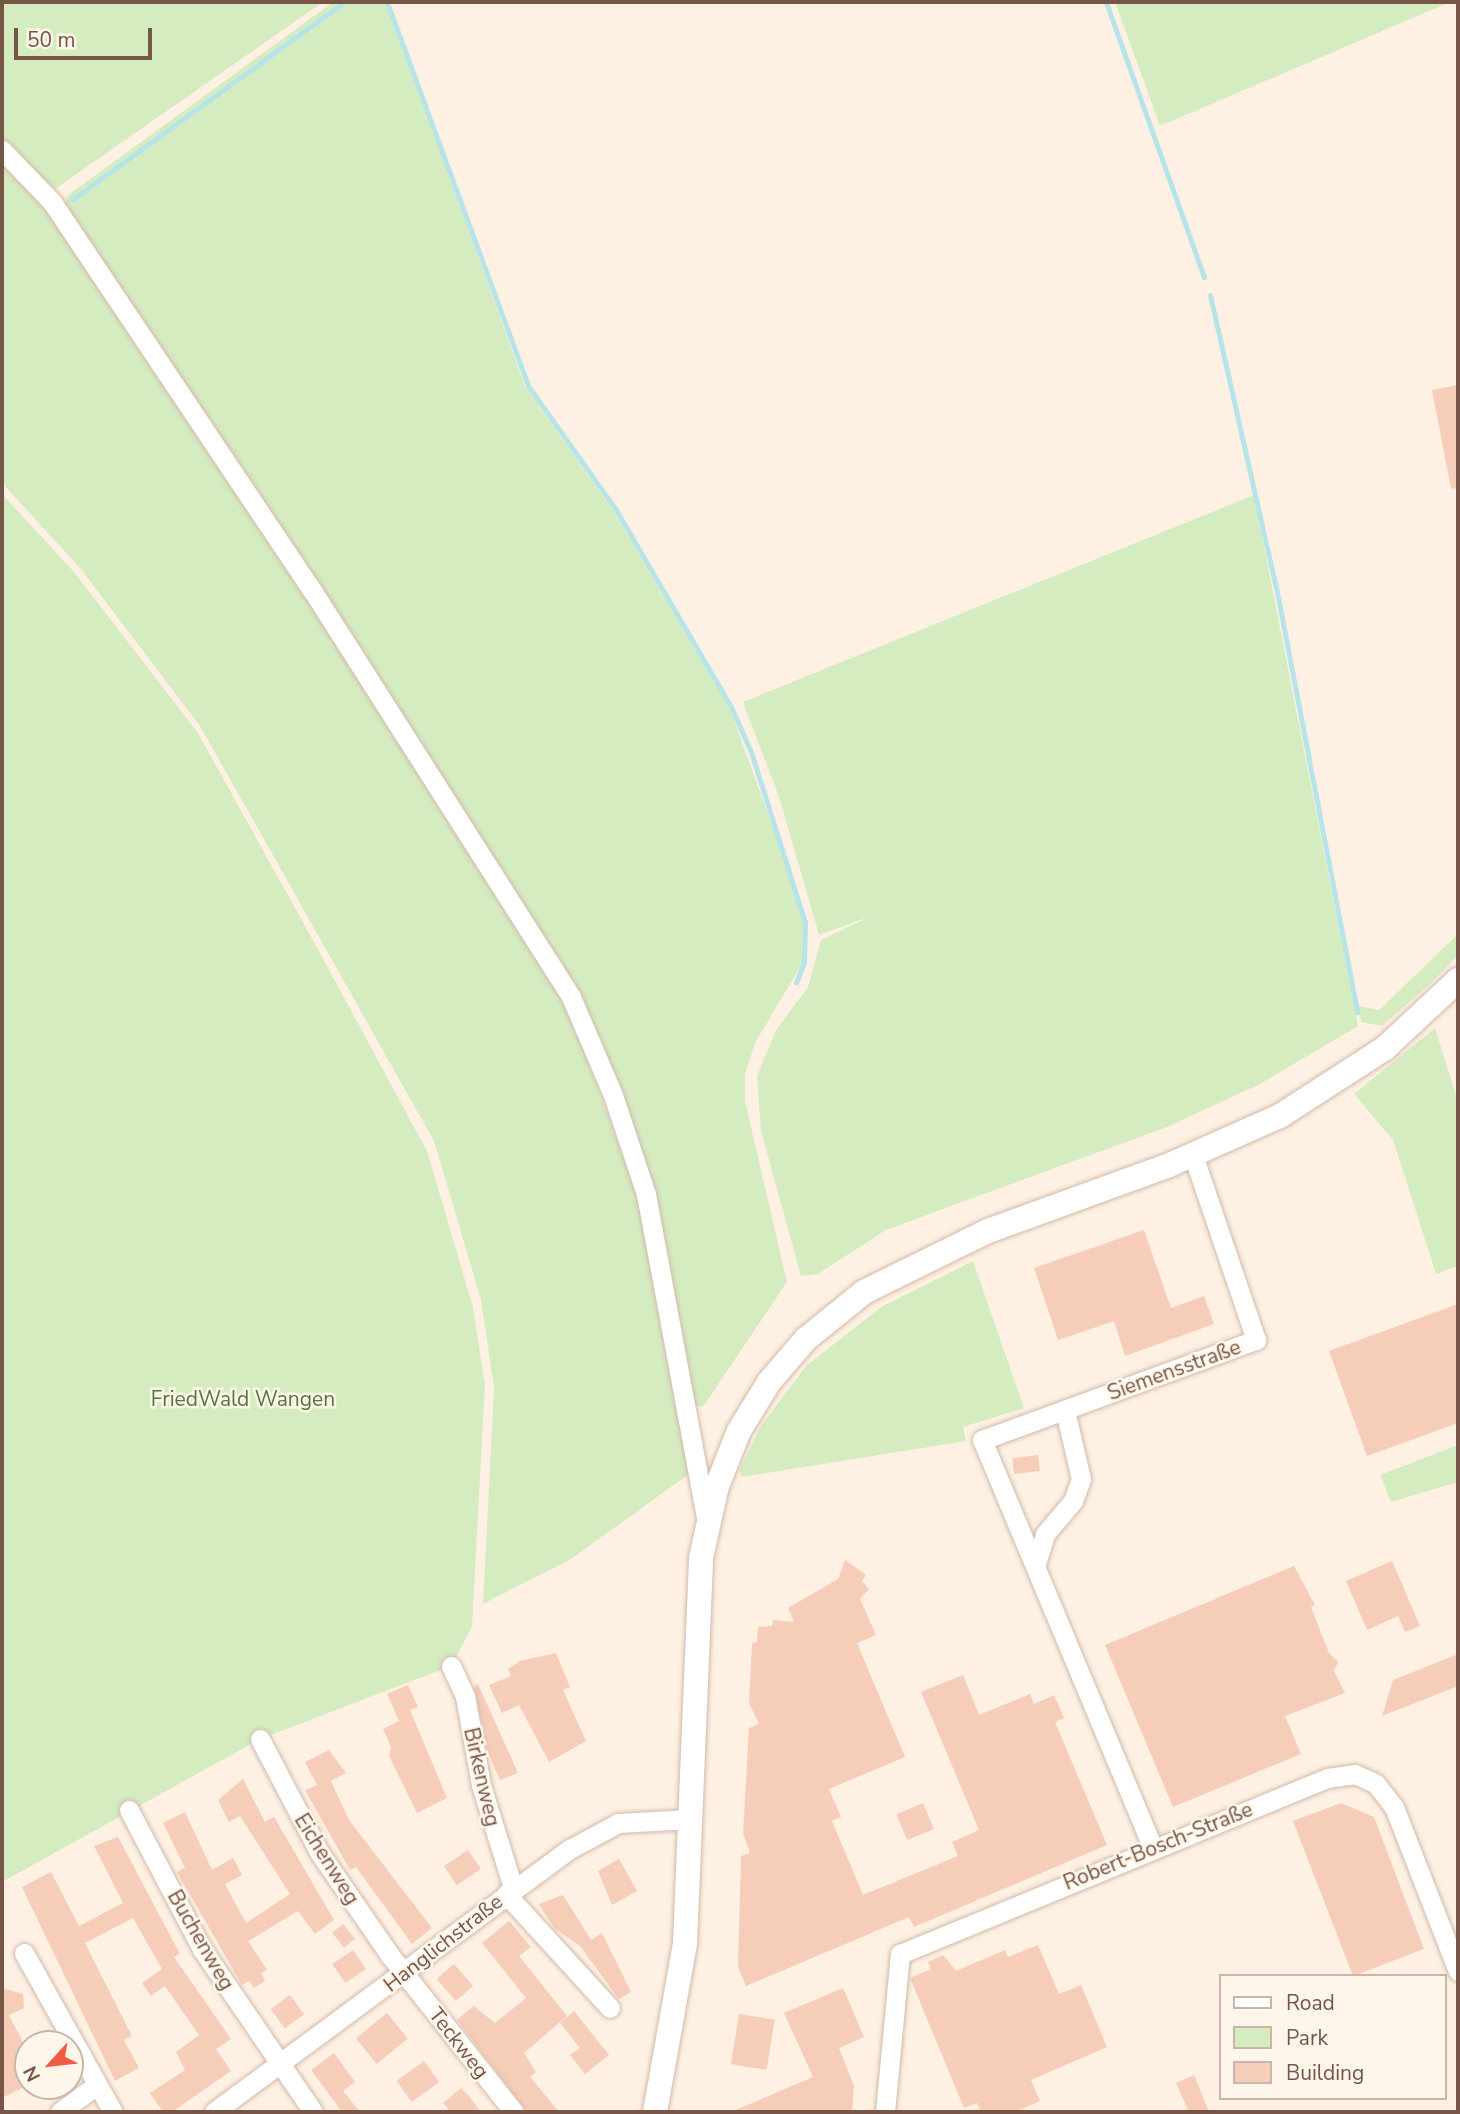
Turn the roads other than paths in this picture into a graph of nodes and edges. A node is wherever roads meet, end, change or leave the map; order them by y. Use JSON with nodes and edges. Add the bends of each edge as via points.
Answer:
{"nodes":[{"id":1,"x":2,"y":150,"type":"edge"},
{"id":2,"x":1458,"y":980,"type":"edge"},
{"id":3,"x":1193,"y":1155,"type":"junction"},
{"id":4,"x":1065,"y":1410,"type":"junction"},
{"id":5,"x":707,"y":1521,"type":"junction"},
{"id":6,"x":1036,"y":1564,"type":"junction"},
{"id":7,"x":451,"y":1666,"type":"dead end"},
{"id":8,"x":260,"y":1739,"type":"dead end"},
{"id":9,"x":129,"y":1810,"type":"dead end"},
{"id":10,"x":690,"y":1819,"type":"junction"},
{"id":11,"x":1152,"y":1846,"type":"junction"},
{"id":12,"x":510,"y":1891,"type":"junction"},
{"id":13,"x":24,"y":1953,"type":"dead end"},
{"id":14,"x":1458,"y":1971,"type":"edge"},
{"id":15,"x":404,"y":1973,"type":"junction"},
{"id":16,"x":610,"y":2008,"type":"dead end"},
{"id":17,"x":280,"y":2067,"type":"junction"},
{"id":18,"x":95,"y":2086,"type":"junction"},
{"id":19,"x":60,"y":2112,"type":"edge"},
{"id":20,"x":113,"y":2112,"type":"edge"},
{"id":21,"x":214,"y":2112,"type":"edge"},
{"id":22,"x":313,"y":2112,"type":"edge"},
{"id":23,"x":514,"y":2112,"type":"edge"},
{"id":24,"x":655,"y":2112,"type":"edge"},
{"id":25,"x":885,"y":2112,"type":"edge"}],
"edges":[{"from":1,"to":5,"type":"street","via":[[59,213],[312,590],[571,997],[613,1095],[646,1194]]},
{"from":2,"to":3,"type":"street","via":[[1385,1048],[1319,1094]]},
{"from":3,"to":4,"type":"street","name":"Siemensstraße","via":[[1256,1340]]},
{"from":3,"to":5,"type":"street","via":[[988,1231],[864,1292],[806,1339],[769,1382],[739,1431]]},
{"from":4,"to":6,"type":"street","via":[[1081,1479],[1073,1502],[1045,1534]]},
{"from":4,"to":6,"type":"street","name":"Siemensstraße","via":[[982,1440]]},
{"from":5,"to":10,"type":"street","via":[[697,1602]]},
{"from":6,"to":11,"type":"street","name":"Siemensstraße"},
{"from":7,"to":12,"type":"street","name":"Birkenweg","via":[[465,1696],[481,1785]]},
{"from":8,"to":15,"type":"street","name":"Eichenweg","via":[[319,1852]]},
{"from":9,"to":17,"type":"street","name":"Buchenweg","via":[[202,1949]]},
{"from":10,"to":12,"type":"street","name":"Hanglichstraße","via":[[618,1823]]},
{"from":10,"to":24,"type":"street","via":[[685,1943]]},
{"from":11,"to":14,"type":"street","name":"Robert-Bosch-Straße","via":[[1326,1778],[1355,1774],[1376,1784],[1394,1807]]},
{"from":11,"to":25,"type":"street","name":"Robert-Bosch-Straße","via":[[900,1954]]},
{"from":12,"to":15,"type":"street","name":"Hanglichstraße"},
{"from":12,"to":16,"type":"street"},
{"from":13,"to":18,"type":"street","via":[[65,2019]]},
{"from":15,"to":17,"type":"street","name":"Hanglichstraße"},
{"from":15,"to":23,"type":"street","name":"Teckweg"},
{"from":17,"to":21,"type":"street","name":"Hanglichstraße"},
{"from":17,"to":22,"type":"street","name":"Buchenweg"},
{"from":18,"to":19,"type":"street"},
{"from":18,"to":20,"type":"street"}]}
